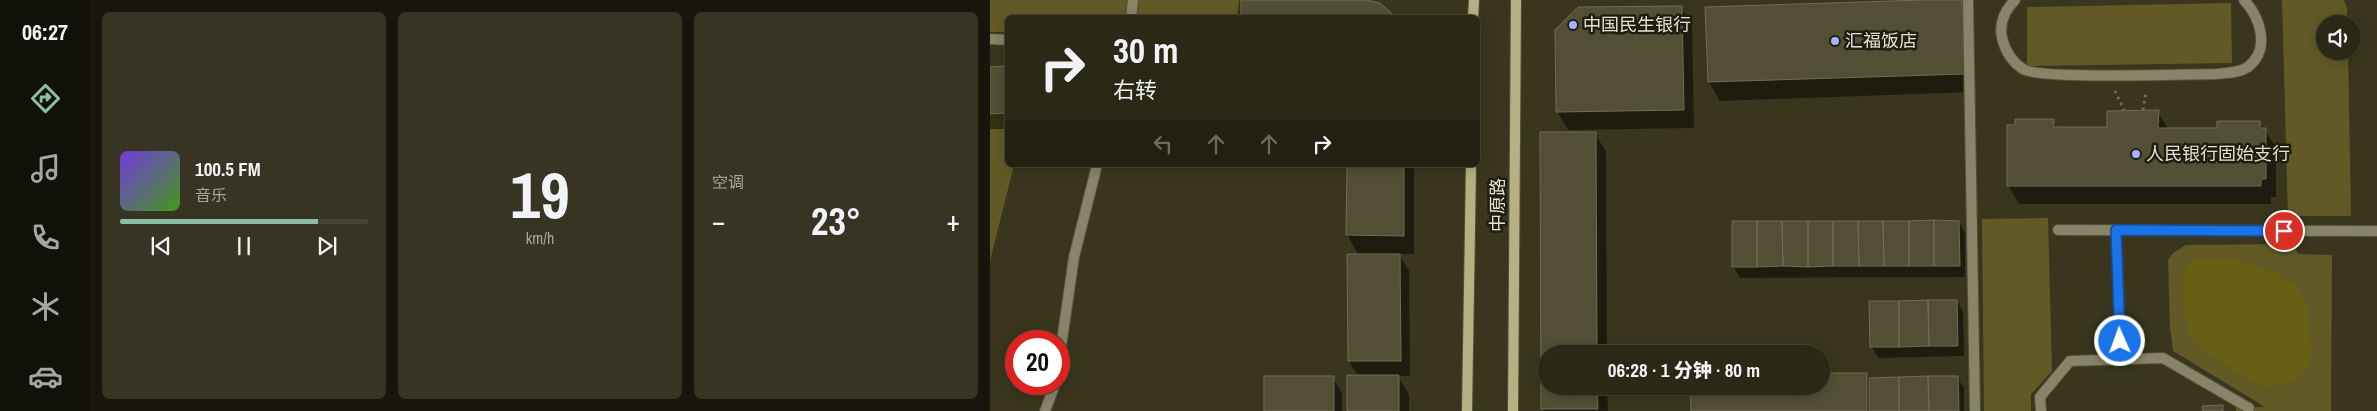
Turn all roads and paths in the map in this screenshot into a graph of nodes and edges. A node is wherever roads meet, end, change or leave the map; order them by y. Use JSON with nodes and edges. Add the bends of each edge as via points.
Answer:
{"nodes":[{"id":1,"x":1133,"y":0,"type":"edge"},
{"id":2,"x":1474,"y":0,"type":"edge"},
{"id":3,"x":1516,"y":0,"type":"edge"},
{"id":4,"x":1968,"y":0,"type":"edge"},
{"id":5,"x":2015,"y":0,"type":"edge"},
{"id":6,"x":2244,"y":0,"type":"edge"},
{"id":7,"x":1131,"y":15,"type":"edge"},
{"id":8,"x":1474,"y":15,"type":"edge"},
{"id":9,"x":990,"y":40,"type":"edge"},
{"id":10,"x":1005,"y":40,"type":"edge"},
{"id":11,"x":1097,"y":167,"type":"edge"},
{"id":12,"x":1471,"y":167,"type":"edge"},
{"id":13,"x":2058,"y":230,"type":"dead end"},
{"id":14,"x":2116,"y":230,"type":"junction"},
{"id":15,"x":2377,"y":231,"type":"edge"},
{"id":16,"x":1064,"y":330,"type":"edge"},
{"id":17,"x":2121,"y":359,"type":"junction"},
{"id":18,"x":1051,"y":395,"type":"edge"},
{"id":19,"x":2249,"y":408,"type":"dead end"},
{"id":20,"x":1045,"y":411,"type":"edge"},
{"id":21,"x":1467,"y":411,"type":"edge"},
{"id":22,"x":1513,"y":411,"type":"edge"},
{"id":23,"x":1975,"y":411,"type":"edge"},
{"id":24,"x":2041,"y":411,"type":"edge"}],
"edges":[{"from":1,"to":7,"type":"street"},
{"from":2,"to":8,"type":"main road"},
{"from":3,"to":22,"type":"main road","name":"中原路"},
{"from":4,"to":23,"type":"street"},
{"from":5,"to":6,"type":"street","via":[[2003,18],[2004,46],[2023,69],[2035,74],[2233,73],[2247,68],[2256,58],[2261,36],[2259,22]]},
{"from":9,"to":10,"type":"street"},
{"from":11,"to":16,"type":"street","via":[[1074,258]]},
{"from":12,"to":21,"type":"main road","name":"中原路"},
{"from":13,"to":14,"type":"street"},
{"from":14,"to":15,"type":"street"},
{"from":14,"to":17,"type":"street"},
{"from":17,"to":19,"type":"street","via":[[2163,358]]},
{"from":17,"to":24,"type":"street","via":[[2070,362],[2040,397]]},
{"from":18,"to":20,"type":"street"}]}
